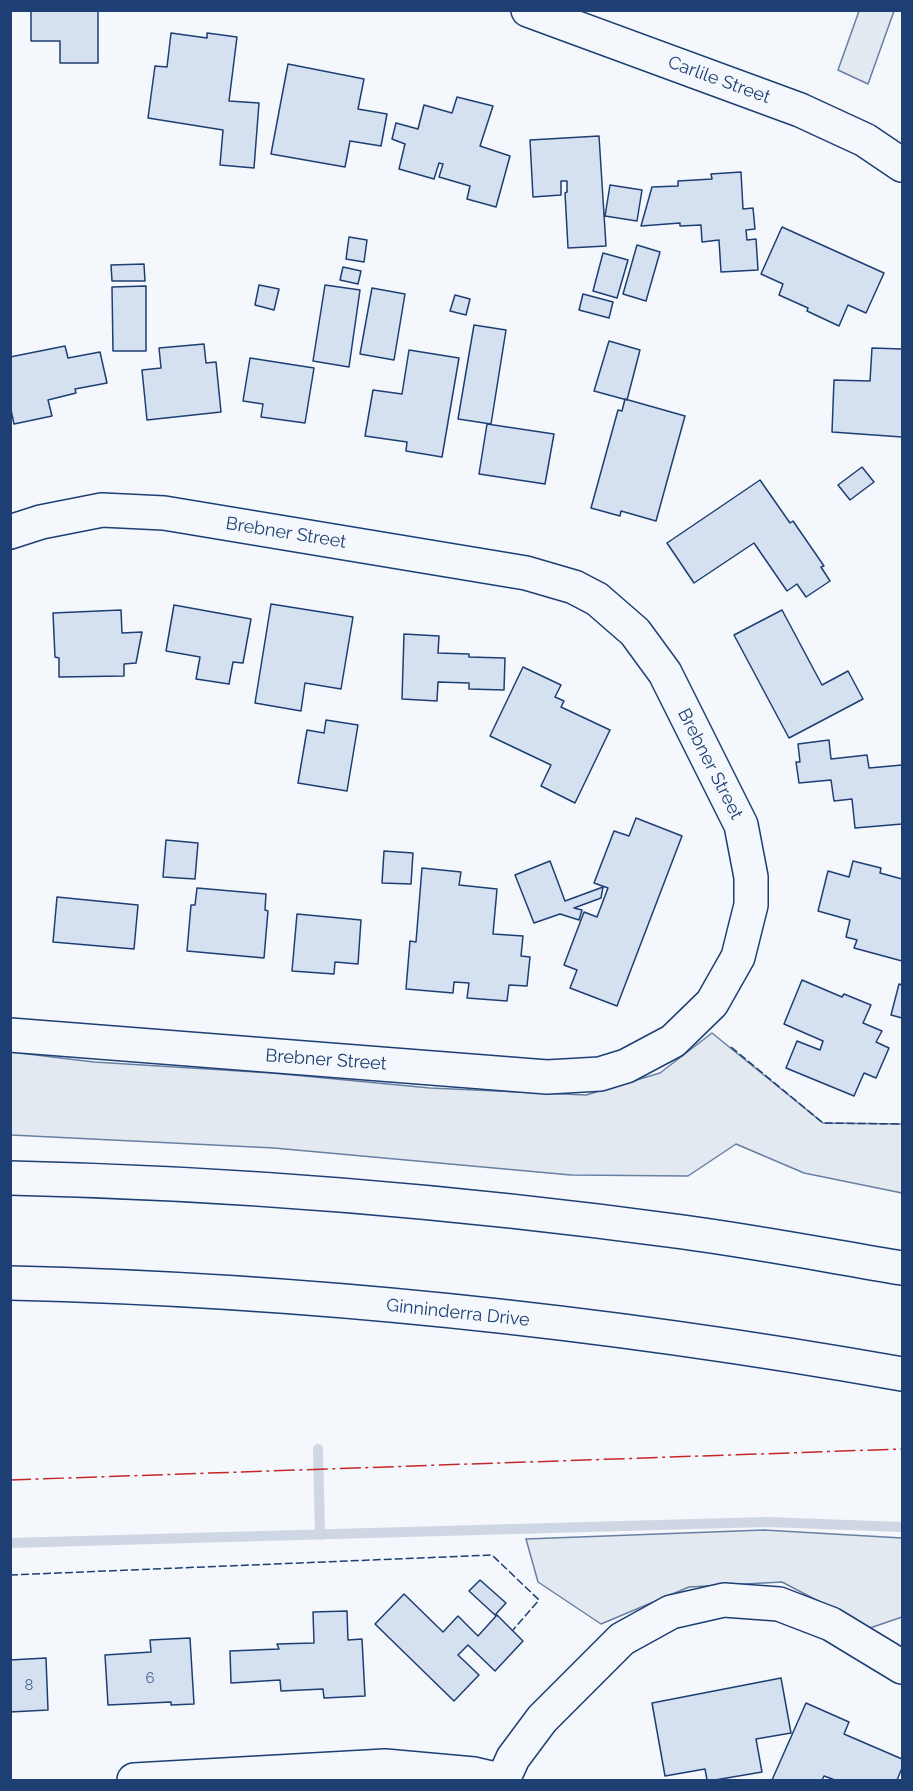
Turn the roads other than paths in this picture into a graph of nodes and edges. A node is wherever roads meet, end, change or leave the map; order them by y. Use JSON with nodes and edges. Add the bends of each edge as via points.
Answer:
{"nodes":[{"id":1,"x":528,"y":10,"type":"edge"},
{"id":2,"x":903,"y":165,"type":"edge"},
{"id":3,"x":10,"y":532,"type":"edge"},
{"id":4,"x":10,"y":1035,"type":"edge"},
{"id":5,"x":10,"y":1178,"type":"edge"},
{"id":6,"x":903,"y":1268,"type":"edge"},
{"id":7,"x":10,"y":1283,"type":"edge"},
{"id":8,"x":903,"y":1374,"type":"edge"},
{"id":9,"x":903,"y":1667,"type":"edge"},
{"id":10,"x":134,"y":1780,"type":"edge"},
{"id":11,"x":501,"y":1780,"type":"edge"}],
"edges":[{"from":1,"to":2,"type":"street","name":"Carlile Street","via":[[800,110],[865,140]]},
{"from":3,"to":4,"type":"street","name":"Brebner Street","via":[[102,510],[164,513],[526,573],[574,587],[597,599],[635,632],[664,673],[741,825],[751,877],[751,905],[738,957],[712,1004],[673,1041],[626,1066],[600,1074],[546,1077]]},
{"from":5,"to":6,"type":"street","via":[[274,1191],[485,1209],[684,1233]]},
{"from":7,"to":8,"type":"street","name":"Ginninderra Drive","via":[[257,1294],[454,1311],[653,1334]]},
{"from":9,"to":11,"type":"street","via":[[831,1624],[779,1604],[724,1600],[671,1612],[622,1639],[542,1719]]},
{"from":10,"to":11,"type":"street","via":[[385,1766]]}]}
